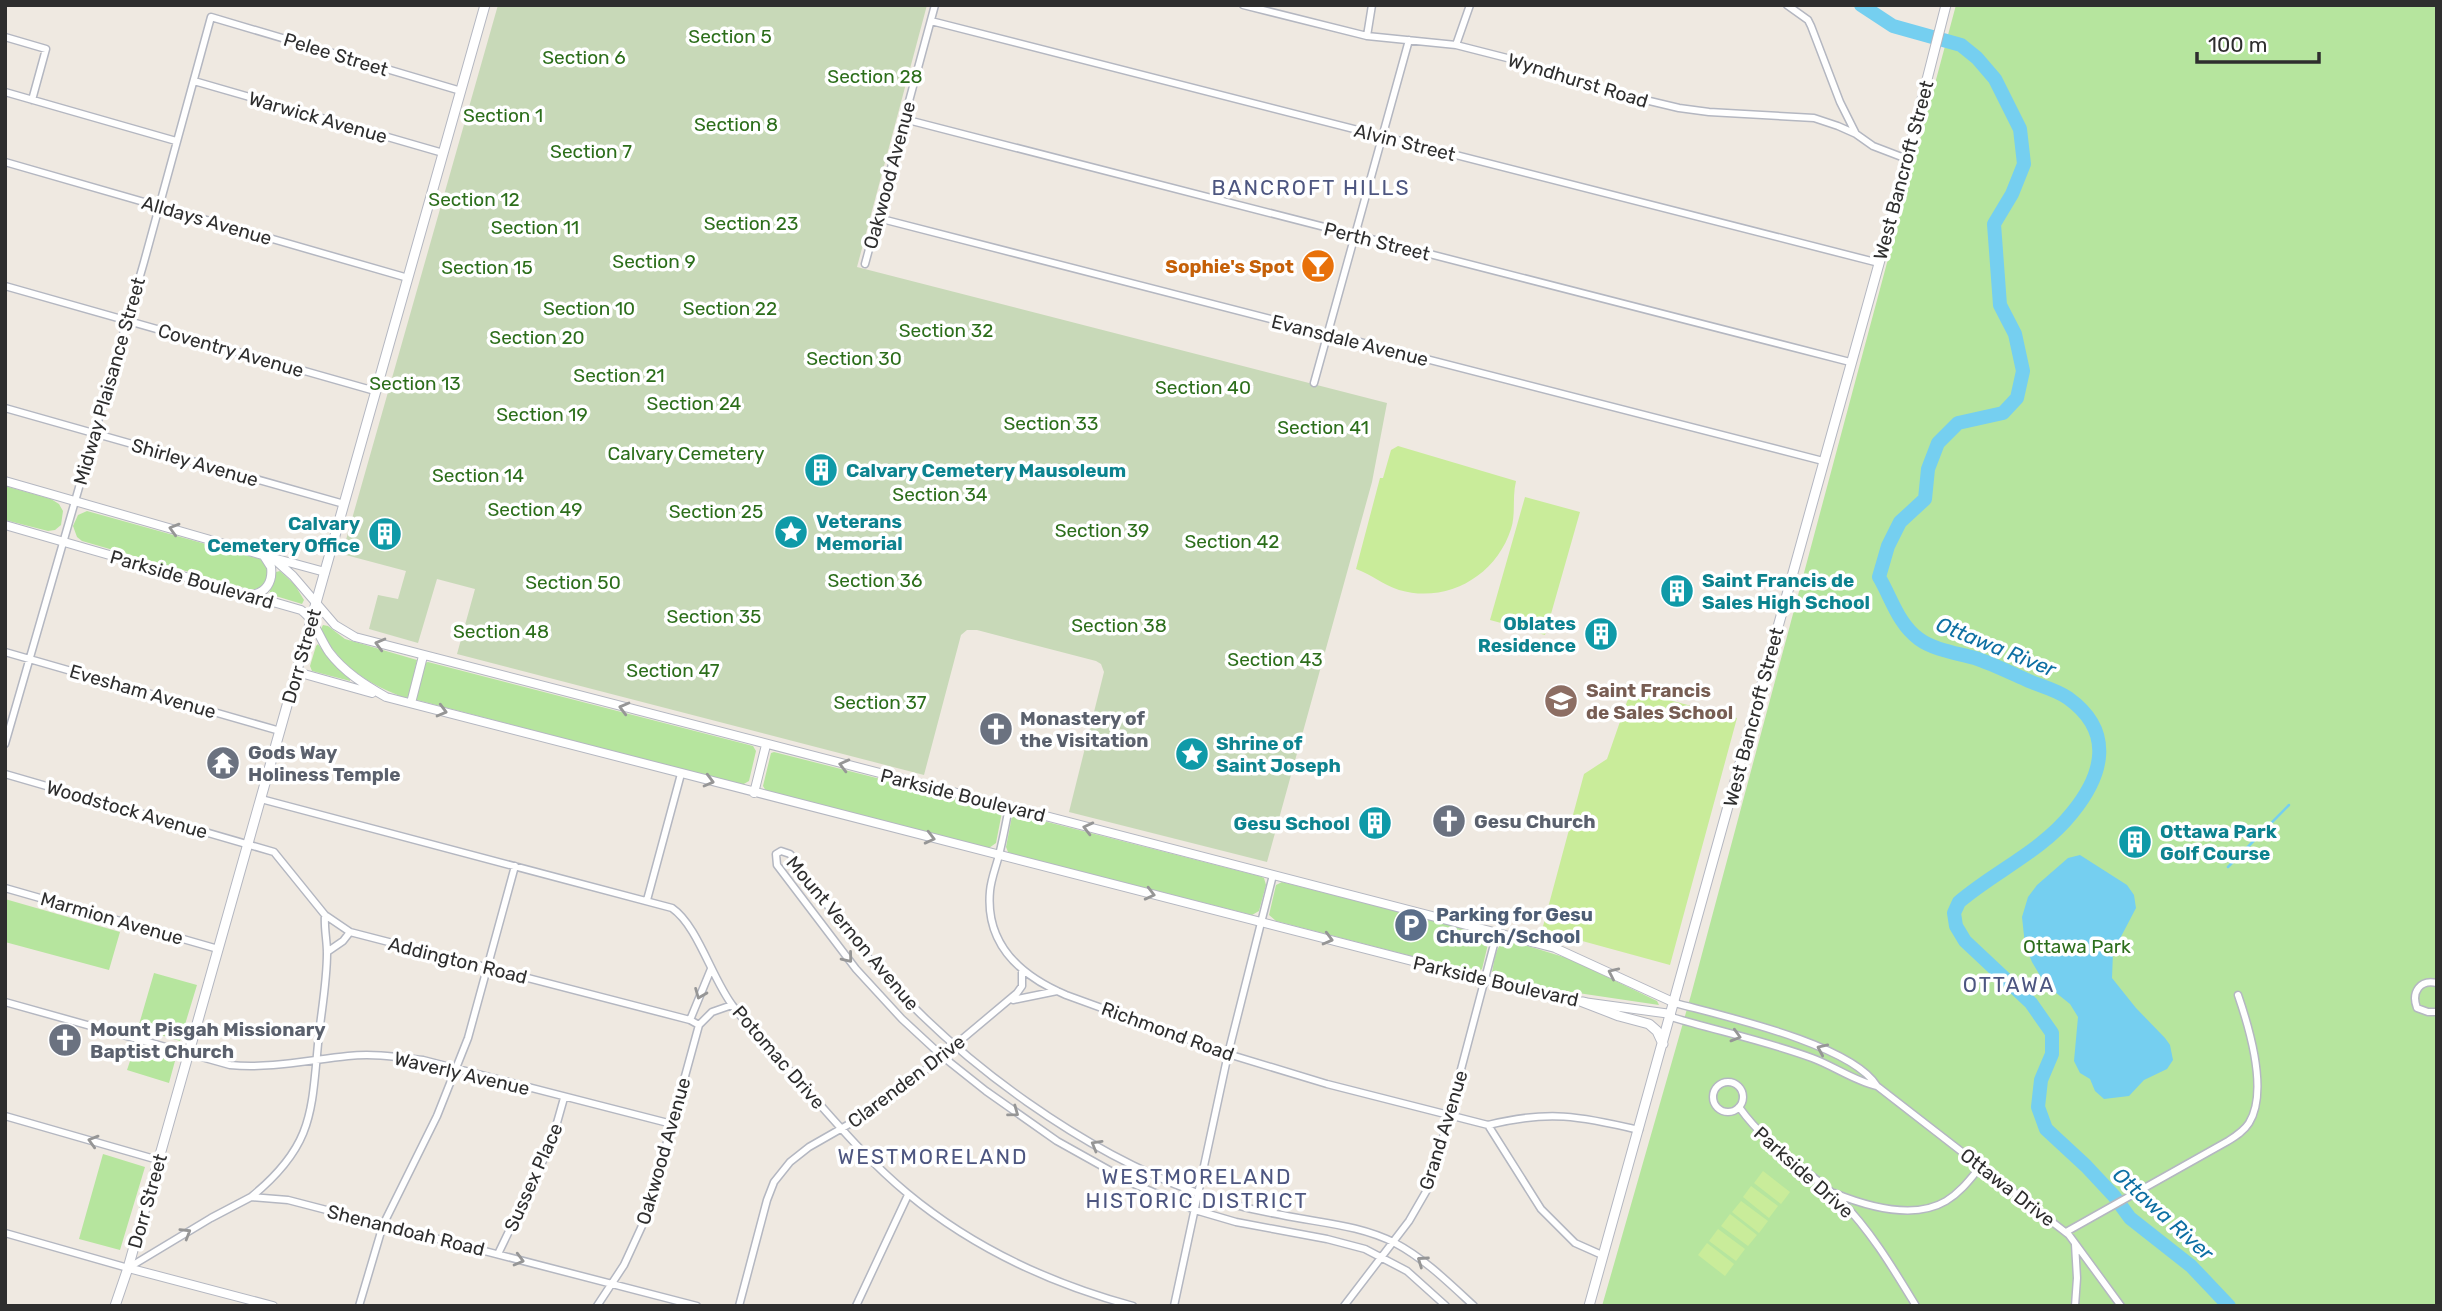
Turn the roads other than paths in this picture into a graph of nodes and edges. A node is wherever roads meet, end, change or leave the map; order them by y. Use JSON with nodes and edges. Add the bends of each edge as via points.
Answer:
{"nodes":[{"id":1,"x":485,"y":5,"type":"edge"},
{"id":2,"x":935,"y":5,"type":"edge"},
{"id":3,"x":1244,"y":5,"type":"edge"},
{"id":4,"x":1372,"y":5,"type":"edge"},
{"id":5,"x":1470,"y":5,"type":"edge"},
{"id":6,"x":1787,"y":5,"type":"edge"},
{"id":7,"x":1946,"y":5,"type":"edge"},
{"id":8,"x":211,"y":17,"type":"joint"},
{"id":9,"x":931,"y":21,"type":"junction"},
{"id":10,"x":1367,"y":36,"type":"junction"},
{"id":11,"x":5,"y":37,"type":"edge"},
{"id":12,"x":1409,"y":40,"type":"junction"},
{"id":13,"x":1456,"y":45,"type":"junction"},
{"id":14,"x":194,"y":81,"type":"junction"},
{"id":15,"x":461,"y":91,"type":"junction"},
{"id":16,"x":5,"y":92,"type":"edge"},
{"id":17,"x":32,"y":100,"type":"junction"},
{"id":18,"x":904,"y":119,"type":"junction"},
{"id":19,"x":1856,"y":134,"type":"junction"},
{"id":20,"x":1383,"y":136,"type":"junction"},
{"id":21,"x":176,"y":141,"type":"junction"},
{"id":22,"x":443,"y":153,"type":"junction"},
{"id":23,"x":1907,"y":159,"type":"junction"},
{"id":24,"x":5,"y":162,"type":"edge"},
{"id":25,"x":159,"y":206,"type":"junction"},
{"id":26,"x":878,"y":218,"type":"junction"},
{"id":27,"x":1355,"y":235,"type":"junction"},
{"id":28,"x":1878,"y":263,"type":"junction"},
{"id":29,"x":865,"y":264,"type":"dead end"},
{"id":30,"x":408,"y":278,"type":"junction"},
{"id":31,"x":5,"y":286,"type":"edge"},
{"id":32,"x":126,"y":320,"type":"junction"},
{"id":33,"x":1328,"y":334,"type":"junction"},
{"id":34,"x":1850,"y":362,"type":"junction"},
{"id":35,"x":1314,"y":383,"type":"dead end"},
{"id":36,"x":376,"y":391,"type":"junction"},
{"id":37,"x":5,"y":408,"type":"edge"},
{"id":38,"x":93,"y":433,"type":"junction"},
{"id":39,"x":1822,"y":461,"type":"junction"},
{"id":40,"x":5,"y":481,"type":"edge"},
{"id":41,"x":74,"y":500,"type":"junction"},
{"id":42,"x":344,"y":504,"type":"junction"},
{"id":43,"x":5,"y":525,"type":"edge"},
{"id":44,"x":63,"y":541,"type":"junction"},
{"id":45,"x":261,"y":555,"type":"junction"},
{"id":46,"x":273,"y":558,"type":"junction"},
{"id":47,"x":325,"y":572,"type":"junction"},
{"id":48,"x":248,"y":596,"type":"junction"},
{"id":49,"x":316,"y":603,"type":"junction"},
{"id":50,"x":311,"y":621,"type":"junction"},
{"id":51,"x":5,"y":652,"type":"edge"},
{"id":52,"x":423,"y":656,"type":"junction"},
{"id":53,"x":30,"y":659,"type":"junction"},
{"id":54,"x":297,"y":673,"type":"junction"},
{"id":55,"x":386,"y":697,"type":"junction"},
{"id":56,"x":411,"y":703,"type":"junction"},
{"id":57,"x":280,"y":731,"type":"junction"},
{"id":58,"x":5,"y":744,"type":"edge"},
{"id":59,"x":766,"y":745,"type":"junction"},
{"id":60,"x":5,"y":774,"type":"edge"},
{"id":61,"x":681,"y":774,"type":"junction"},
{"id":62,"x":754,"y":793,"type":"junction"},
{"id":63,"x":261,"y":799,"type":"junction"},
{"id":64,"x":1009,"y":807,"type":"junction"},
{"id":65,"x":248,"y":844,"type":"junction"},
{"id":66,"x":999,"y":855,"type":"junction"},
{"id":67,"x":515,"y":866,"type":"junction"},
{"id":68,"x":1273,"y":875,"type":"junction"},
{"id":69,"x":5,"y":888,"type":"edge"},
{"id":70,"x":647,"y":900,"type":"junction"},
{"id":71,"x":325,"y":915,"type":"junction"},
{"id":72,"x":1262,"y":922,"type":"junction"},
{"id":73,"x":350,"y":932,"type":"junction"},
{"id":74,"x":1497,"y":933,"type":"junction"},
{"id":75,"x":218,"y":949,"type":"junction"},
{"id":76,"x":327,"y":952,"type":"junction"},
{"id":77,"x":489,"y":967,"type":"junction"},
{"id":78,"x":711,"y":969,"type":"junction"},
{"id":79,"x":1022,"y":970,"type":"junction"},
{"id":80,"x":1485,"y":980,"type":"junction"},
{"id":81,"x":2437,"y":983,"type":"edge"},
{"id":82,"x":1057,"y":991,"type":"junction"},
{"id":83,"x":2238,"y":995,"type":"dead end"},
{"id":84,"x":5,"y":1002,"type":"edge"},
{"id":85,"x":1007,"y":1002,"type":"junction"},
{"id":86,"x":1583,"y":1002,"type":"junction"},
{"id":87,"x":1675,"y":1003,"type":"junction"},
{"id":88,"x":732,"y":1006,"type":"junction"},
{"id":89,"x":2437,"y":1012,"type":"edge"},
{"id":90,"x":1671,"y":1016,"type":"junction"},
{"id":91,"x":690,"y":1020,"type":"junction"},
{"id":92,"x":699,"y":1025,"type":"junction"},
{"id":93,"x":1663,"y":1044,"type":"junction"},
{"id":94,"x":956,"y":1045,"type":"junction"},
{"id":95,"x":188,"y":1054,"type":"junction"},
{"id":96,"x":1228,"y":1054,"type":"junction"},
{"id":97,"x":942,"y":1056,"type":"junction"},
{"id":98,"x":316,"y":1060,"type":"junction"},
{"id":99,"x":457,"y":1068,"type":"junction"},
{"id":100,"x":1877,"y":1086,"type":"junction"},
{"id":101,"x":564,"y":1097,"type":"junction"},
{"id":102,"x":1738,"y":1107,"type":"junction"},
{"id":103,"x":1449,"y":1115,"type":"junction"},
{"id":104,"x":5,"y":1116,"type":"edge"},
{"id":105,"x":672,"y":1124,"type":"junction"},
{"id":106,"x":1488,"y":1125,"type":"junction"},
{"id":107,"x":842,"y":1129,"type":"junction"},
{"id":108,"x":1639,"y":1130,"type":"junction"},
{"id":109,"x":158,"y":1160,"type":"junction"},
{"id":110,"x":1981,"y":1166,"type":"junction"},
{"id":111,"x":1830,"y":1191,"type":"junction"},
{"id":112,"x":1199,"y":1194,"type":"junction"},
{"id":113,"x":908,"y":1195,"type":"junction"},
{"id":114,"x":251,"y":1197,"type":"junction"},
{"id":115,"x":1195,"y":1210,"type":"junction"},
{"id":116,"x":383,"y":1225,"type":"junction"},
{"id":117,"x":2066,"y":1232,"type":"junction"},
{"id":118,"x":5,"y":1233,"type":"edge"},
{"id":119,"x":2075,"y":1242,"type":"junction"},
{"id":120,"x":1394,"y":1243,"type":"junction"},
{"id":121,"x":498,"y":1254,"type":"junction"},
{"id":122,"x":1602,"y":1255,"type":"junction"},
{"id":123,"x":1382,"y":1256,"type":"junction"},
{"id":124,"x":128,"y":1268,"type":"junction"},
{"id":125,"x":612,"y":1284,"type":"junction"},
{"id":126,"x":236,"y":1301,"type":"edge"},
{"id":127,"x":115,"y":1306,"type":"edge"},
{"id":128,"x":273,"y":1306,"type":"edge"},
{"id":129,"x":359,"y":1306,"type":"edge"},
{"id":130,"x":597,"y":1306,"type":"edge"},
{"id":131,"x":697,"y":1306,"type":"edge"},
{"id":132,"x":739,"y":1306,"type":"edge"},
{"id":133,"x":856,"y":1306,"type":"edge"},
{"id":134,"x":1133,"y":1306,"type":"edge"},
{"id":135,"x":1174,"y":1306,"type":"edge"},
{"id":136,"x":1344,"y":1306,"type":"edge"},
{"id":137,"x":1446,"y":1306,"type":"edge"},
{"id":138,"x":1474,"y":1306,"type":"edge"},
{"id":139,"x":1588,"y":1306,"type":"edge"},
{"id":140,"x":1916,"y":1306,"type":"edge"},
{"id":141,"x":2074,"y":1306,"type":"edge"},
{"id":142,"x":2121,"y":1306,"type":"edge"}],
"edges":[{"from":1,"to":15,"type":"main road","name":"Dorr Street"},
{"from":2,"to":9,"type":"street","name":"Oakwood Avenue"},
{"from":3,"to":10,"type":"street","name":"Wyndhurst Road"},
{"from":4,"to":10,"type":"street"},
{"from":5,"to":13,"type":"street"},
{"from":6,"to":19,"type":"street","via":[[1808,20]]},
{"from":7,"to":23,"type":"main road","name":"West Bancroft Street"},
{"from":8,"to":14,"type":"street","name":"Midway Plaisance Street"},
{"from":8,"to":15,"type":"street","name":"Pelee Street"},
{"from":9,"to":18,"type":"street","name":"Oakwood Avenue"},
{"from":9,"to":20,"type":"street","name":"Alvin Street"},
{"from":10,"to":12,"type":"street","name":"Wyndhurst Road"},
{"from":11,"to":17,"type":"street","via":[[46,49]]},
{"from":12,"to":13,"type":"street","name":"Wyndhurst Road"},
{"from":12,"to":20,"type":"street"},
{"from":13,"to":19,"type":"street","name":"Wyndhurst Road","via":[[1650,102],[1709,112],[1814,118]]},
{"from":14,"to":21,"type":"street","name":"Midway Plaisance Street"},
{"from":14,"to":22,"type":"street","name":"Warwick Avenue"},
{"from":15,"to":22,"type":"main road","name":"Dorr Street"},
{"from":16,"to":17,"type":"street"},
{"from":17,"to":21,"type":"street"},
{"from":18,"to":26,"type":"street","name":"Oakwood Avenue"},
{"from":18,"to":27,"type":"street","name":"Perth Street"},
{"from":19,"to":23,"type":"street","name":"Wyndhurst Road","via":[[1872,146]]},
{"from":20,"to":27,"type":"street"},
{"from":20,"to":28,"type":"street","name":"Alvin Street"},
{"from":21,"to":25,"type":"street","name":"Midway Plaisance Street"},
{"from":22,"to":30,"type":"main road","name":"Dorr Street"},
{"from":23,"to":28,"type":"main road","name":"West Bancroft Street"},
{"from":24,"to":25,"type":"street","name":"Alldays Avenue"},
{"from":25,"to":30,"type":"street","name":"Alldays Avenue"},
{"from":25,"to":32,"type":"street","name":"Midway Plaisance Street"},
{"from":26,"to":29,"type":"street","name":"Oakwood Avenue"},
{"from":26,"to":33,"type":"street","name":"Evansdale Avenue"},
{"from":27,"to":33,"type":"street"},
{"from":27,"to":34,"type":"street","name":"Perth Street"},
{"from":28,"to":34,"type":"main road","name":"West Bancroft Street"},
{"from":30,"to":36,"type":"main road","name":"Dorr Street"},
{"from":31,"to":32,"type":"street","name":"Coventry Avenue"},
{"from":32,"to":36,"type":"street","name":"Coventry Avenue"},
{"from":32,"to":38,"type":"street","name":"Midway Plaisance Street"},
{"from":33,"to":35,"type":"street"},
{"from":33,"to":39,"type":"street","name":"Evansdale Avenue"},
{"from":34,"to":39,"type":"main road","name":"West Bancroft Street"},
{"from":36,"to":42,"type":"main road","name":"Dorr Street"},
{"from":37,"to":38,"type":"street","name":"Shirley Avenue"},
{"from":38,"to":41,"type":"street","name":"Midway Plaisance Street"},
{"from":38,"to":42,"type":"street","name":"Shirley Avenue"},
{"from":39,"to":87,"type":"main road","name":"West Bancroft Street"},
{"from":40,"to":41,"type":"street","name":"Parkside Boulevard"},
{"from":41,"to":44,"type":"street","name":"Midway Plaisance Street"},
{"from":45,"to":41,"type":"street","name":"Parkside Boulevard","one_way":true},
{"from":42,"to":47,"type":"main road","name":"Dorr Street"},
{"from":43,"to":44,"type":"street","name":"Parkside Boulevard"},
{"from":44,"to":48,"type":"street","name":"Parkside Boulevard"},
{"from":44,"to":53,"type":"street","name":"Midway Plaisance Street"},
{"from":45,"to":46,"type":"street","name":"Parkside Boulevard"},
{"from":45,"to":48,"type":"street","via":[[271,567],[270,582],[263,592]]},
{"from":46,"to":47,"type":"street","name":"Parkside Boulevard"},
{"from":46,"to":49,"type":"street","name":"Parkside Boulevard"},
{"from":47,"to":49,"type":"main road","name":"Dorr Street"},
{"from":48,"to":50,"type":"street","name":"Parkside Boulevard","via":[[301,610]]},
{"from":49,"to":50,"type":"main road","name":"Dorr Street"},
{"from":52,"to":49,"type":"street","name":"Parkside Boulevard","one_way":true,"via":[[348,635]]},
{"from":50,"to":54,"type":"main road","name":"Dorr Street"},
{"from":50,"to":55,"type":"street","name":"Parkside Boulevard","via":[[344,668]]},
{"from":51,"to":53,"type":"street","name":"Evesham Avenue"},
{"from":52,"to":56,"type":"street"},
{"from":59,"to":52,"type":"street","name":"Parkside Boulevard","one_way":true},
{"from":53,"to":57,"type":"street","name":"Evesham Avenue"},
{"from":53,"to":58,"type":"street","name":"Midway Plaisance Street"},
{"from":54,"to":55,"type":"street","name":"Parkside Boulevard"},
{"from":54,"to":57,"type":"main road","name":"Dorr Street"},
{"from":55,"to":56,"type":"street","name":"Parkside Boulevard"},
{"from":56,"to":61,"type":"street","name":"Parkside Boulevard","one_way":true},
{"from":57,"to":63,"type":"main road","name":"Dorr Street"},
{"from":59,"to":62,"type":"street"},
{"from":64,"to":59,"type":"street","name":"Parkside Boulevard","one_way":true},
{"from":60,"to":65,"type":"street","name":"Woodstock Avenue"},
{"from":61,"to":62,"type":"street","name":"Parkside Boulevard","one_way":true},
{"from":61,"to":70,"type":"street"},
{"from":62,"to":66,"type":"street","name":"Parkside Boulevard","one_way":true},
{"from":63,"to":65,"type":"main road","name":"Dorr Street"},
{"from":63,"to":67,"type":"street","name":"Potomac Drive"},
{"from":64,"to":66,"type":"street","name":"Richmond Road"},
{"from":68,"to":64,"type":"street","name":"Parkside Boulevard","one_way":true},
{"from":65,"to":71,"type":"street","name":"Addington Road","via":[[279,856]]},
{"from":65,"to":75,"type":"main road","name":"Dorr Street"},
{"from":66,"to":72,"type":"street","name":"Parkside Boulevard","one_way":true},
{"from":66,"to":79,"type":"street","name":"Richmond Road","via":[[990,887],[990,916],[998,939]]},
{"from":67,"to":70,"type":"street","name":"Potomac Drive"},
{"from":67,"to":77,"type":"street"},
{"from":68,"to":72,"type":"street"},
{"from":68,"to":74,"type":"street","name":"Parkside Boulevard"},
{"from":69,"to":75,"type":"street","name":"Marmion Avenue"},
{"from":70,"to":78,"type":"street","name":"Potomac Drive","via":[[683,917]]},
{"from":71,"to":73,"type":"street","name":"Addington Road"},
{"from":71,"to":76,"type":"street"},
{"from":72,"to":80,"type":"street","name":"Parkside Boulevard","one_way":true},
{"from":72,"to":96,"type":"street"},
{"from":73,"to":76,"type":"street"},
{"from":73,"to":77,"type":"street","name":"Addington Road"},
{"from":74,"to":80,"type":"street","name":"Grand Avenue"},
{"from":87,"to":74,"type":"street","name":"Parkside Boulevard","one_way":true,"via":[[1555,948]]},
{"from":75,"to":95,"type":"main road","name":"Dorr Street"},
{"from":76,"to":98,"type":"street"},
{"from":77,"to":91,"type":"street","name":"Addington Road"},
{"from":77,"to":99,"type":"street"},
{"from":78,"to":88,"type":"street","name":"Potomac Drive"},
{"from":78,"to":91,"type":"street","one_way":true},
{"from":79,"to":82,"type":"street","name":"Richmond Road"},
{"from":79,"to":85,"type":"street","name":"Clarenden Drive","via":[[1022,986]]},
{"from":80,"to":86,"type":"street","name":"Parkside Boulevard"},
{"from":80,"to":103,"type":"street","name":"Grand Avenue"},
{"from":81,"to":89,"type":"street","via":[[2422,983],[2415,997],[2417,1008]]},
{"from":82,"to":85,"type":"street","name":"Clarenden Drive"},
{"from":82,"to":96,"type":"street","name":"Richmond Road"},
{"from":83,"to":117,"type":"street","via":[[2255,1054],[2253,1115],[2244,1128]]},
{"from":84,"to":95,"type":"street","name":"Waverly Avenue"},
{"from":85,"to":94,"type":"street","name":"Clarenden Drive"},
{"from":86,"to":90,"type":"street","name":"Parkside Boulevard"},
{"from":86,"to":93,"type":"main road","via":[[1649,1024]]},
{"from":87,"to":90,"type":"main road","name":"West Bancroft Street"},
{"from":100,"to":87,"type":"street","name":"Ottawa Drive","one_way":true,"via":[[1871,1077],[1824,1049]]},
{"from":88,"to":92,"type":"street","via":[[712,1012]]},
{"from":88,"to":107,"type":"street","name":"Potomac Drive"},
{"from":90,"to":93,"type":"main road","name":"West Bancroft Street"},
{"from":90,"to":100,"type":"street","name":"Ottawa Drive","one_way":true,"via":[[1804,1055]]},
{"from":91,"to":92,"type":"street","name":"Addington Road"},
{"from":92,"to":105,"type":"street","name":"Oakwood Avenue"},
{"from":93,"to":108,"type":"main road","name":"West Bancroft Street"},
{"from":94,"to":97,"type":"street","name":"Clarenden Drive"},
{"from":94,"to":97,"type":"street","name":"Mount Vernon Avenue","one_way":true,"via":[[884,976],[790,854],[778,852],[776,865],[840,949],[887,1004]]},
{"from":112,"to":94,"type":"street","name":"Mount Vernon Avenue","one_way":true,"via":[[1084,1138],[1028,1102]]},
{"from":95,"to":98,"type":"street","name":"Waverly Avenue","via":[[246,1066]]},
{"from":95,"to":109,"type":"main road","name":"Dorr Street"},
{"from":96,"to":103,"type":"street","name":"Richmond Road"},
{"from":96,"to":112,"type":"street"},
{"from":97,"to":107,"type":"street","name":"Clarenden Drive","via":[[899,1092]]},
{"from":97,"to":115,"type":"street","name":"Mount Vernon Avenue","one_way":true,"via":[[1057,1141],[1134,1184]]},
{"from":98,"to":99,"type":"street","name":"Waverly Avenue","via":[[385,1055]]},
{"from":98,"to":114,"type":"street","via":[[315,1093],[306,1129],[284,1165]]},
{"from":99,"to":101,"type":"street","name":"Waverly Avenue"},
{"from":99,"to":116,"type":"street"},
{"from":100,"to":110,"type":"street","name":"Ottawa Drive"},
{"from":101,"to":105,"type":"street","name":"Waverly Avenue"},
{"from":101,"to":121,"type":"street","name":"Sussex Place","via":[[551,1144]]},
{"from":102,"to":102,"type":"street","name":"Parkside Drive","via":[[1742,1100],[1738,1086],[1726,1083],[1716,1089],[1718,1108],[1726,1112]]},
{"from":102,"to":111,"type":"street","name":"Parkside Drive","via":[[1772,1145]]},
{"from":103,"to":106,"type":"street","name":"Richmond Road"},
{"from":103,"to":120,"type":"street","name":"Grand Avenue","via":[[1430,1183]]},
{"from":109,"to":104,"type":"street","one_way":true},
{"from":105,"to":125,"type":"street","name":"Oakwood Avenue","via":[[647,1215]]},
{"from":106,"to":108,"type":"street","name":"Richmond Road","via":[[1555,1115]]},
{"from":106,"to":122,"type":"street","via":[[1547,1216],[1575,1242]]},
{"from":107,"to":113,"type":"street","name":"Potomac Drive"},
{"from":107,"to":132,"type":"street","name":"Clarenden Drive","via":[[809,1147],[774,1182]]},
{"from":108,"to":122,"type":"main road","name":"West Bancroft Street"},
{"from":109,"to":124,"type":"main road","name":"Dorr Street"},
{"from":110,"to":111,"type":"street","via":[[1955,1195],[1923,1209],[1886,1207]]},
{"from":110,"to":117,"type":"street","name":"Ottawa Drive"},
{"from":111,"to":140,"type":"street","name":"Parkside Drive","via":[[1864,1228]]},
{"from":112,"to":115,"type":"street"},
{"from":112,"to":120,"type":"street","name":"Mount Vernon Avenue","via":[[1346,1226]]},
{"from":113,"to":133,"type":"street"},
{"from":113,"to":134,"type":"street","name":"Potomac Drive","via":[[1022,1265],[1088,1294]]},
{"from":114,"to":116,"type":"street","name":"Shenandoah Road","via":[[288,1200]]},
{"from":124,"to":114,"type":"street","one_way":true},
{"from":115,"to":123,"type":"street","name":"Mount Vernon Avenue"},
{"from":115,"to":135,"type":"street"},
{"from":116,"to":121,"type":"street","name":"Shenandoah Road"},
{"from":116,"to":129,"type":"street"},
{"from":117,"to":119,"type":"street","name":"Ottawa Drive"},
{"from":118,"to":124,"type":"street"},
{"from":119,"to":141,"type":"street"},
{"from":119,"to":142,"type":"street","name":"Ottawa Drive"},
{"from":120,"to":123,"type":"street","name":"Grand Avenue"},
{"from":138,"to":120,"type":"street","name":"Mount Vernon Avenue","one_way":true,"via":[[1433,1269]]},
{"from":121,"to":125,"type":"street","name":"Shenandoah Road","one_way":true},
{"from":122,"to":139,"type":"main road","name":"West Bancroft Street"},
{"from":123,"to":136,"type":"street","name":"Grand Avenue"},
{"from":123,"to":137,"type":"street","name":"Mount Vernon Avenue","via":[[1415,1276]]},
{"from":124,"to":126,"type":"street"},
{"from":124,"to":127,"type":"main road","name":"Dorr Street"},
{"from":125,"to":130,"type":"street","name":"Oakwood Avenue"},
{"from":125,"to":131,"type":"street","name":"Shenandoah Road"},
{"from":126,"to":128,"type":"street"}]}
